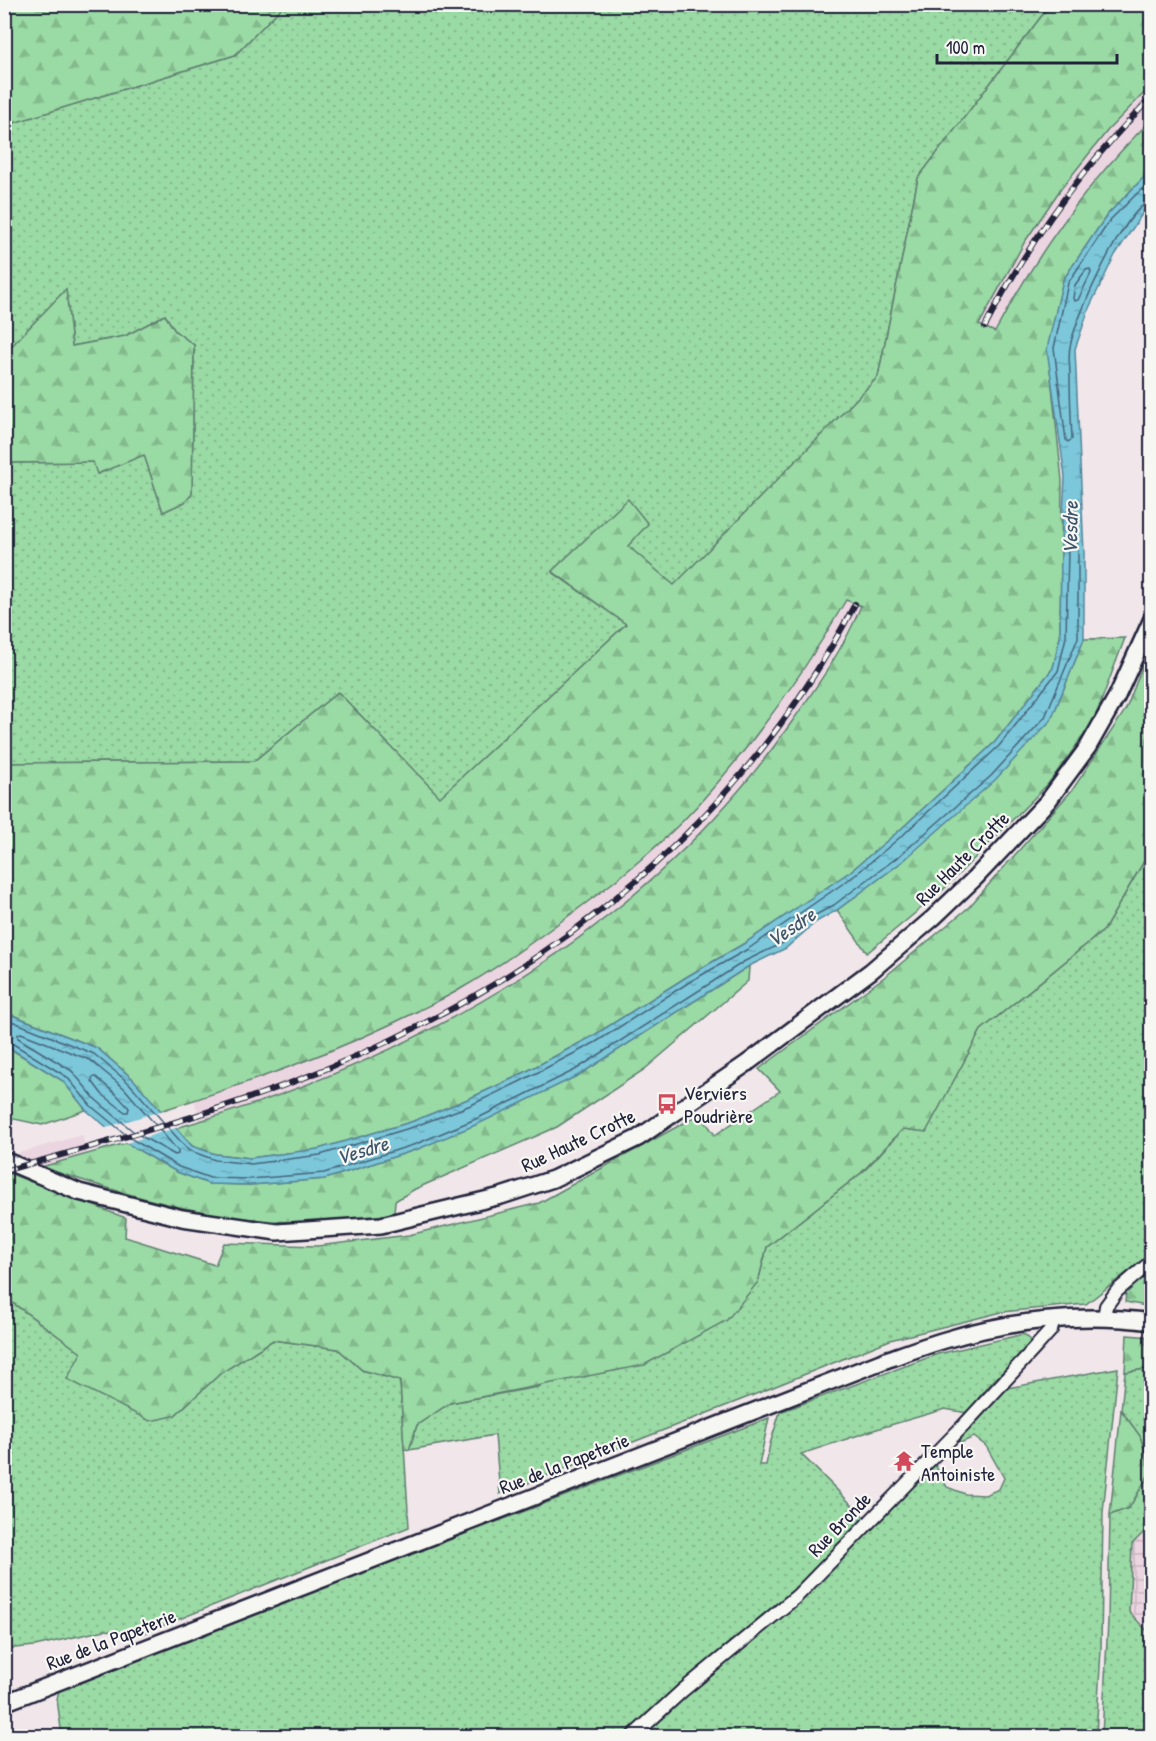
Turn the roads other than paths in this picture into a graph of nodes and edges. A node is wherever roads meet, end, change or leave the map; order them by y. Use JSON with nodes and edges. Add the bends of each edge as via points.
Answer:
{"nodes":[{"id":1,"x":1152,"y":619,"type":"edge"},
{"id":2,"x":4,"y":1160,"type":"edge"},
{"id":3,"x":1152,"y":1261,"type":"edge"},
{"id":4,"x":1104,"y":1319,"type":"junction"},
{"id":5,"x":1054,"y":1320,"type":"junction"},
{"id":6,"x":1152,"y":1322,"type":"edge"},
{"id":7,"x":4,"y":1703,"type":"edge"},
{"id":8,"x":633,"y":1737,"type":"edge"}],
"edges":[{"from":1,"to":2,"type":"main road","name":"Rue Haute Crotte","via":[[1117,696],[1088,747],[1048,801],[975,878],[871,971],[746,1064],[638,1138],[553,1179],[381,1225],[277,1232],[182,1218],[79,1192]]},
{"from":3,"to":4,"type":"street","via":[[1117,1291],[1106,1306]]},
{"from":4,"to":5,"type":"main road","name":"Rue de la Papeterie"},
{"from":4,"to":6,"type":"main road","name":"Rue de la Papeterie"},
{"from":5,"to":7,"type":"main road","name":"Rue de la Papeterie","via":[[957,1337],[883,1360]]},
{"from":5,"to":8,"type":"street","name":"Rue Bronde","via":[[1052,1330],[1034,1350],[797,1596]]}]}
